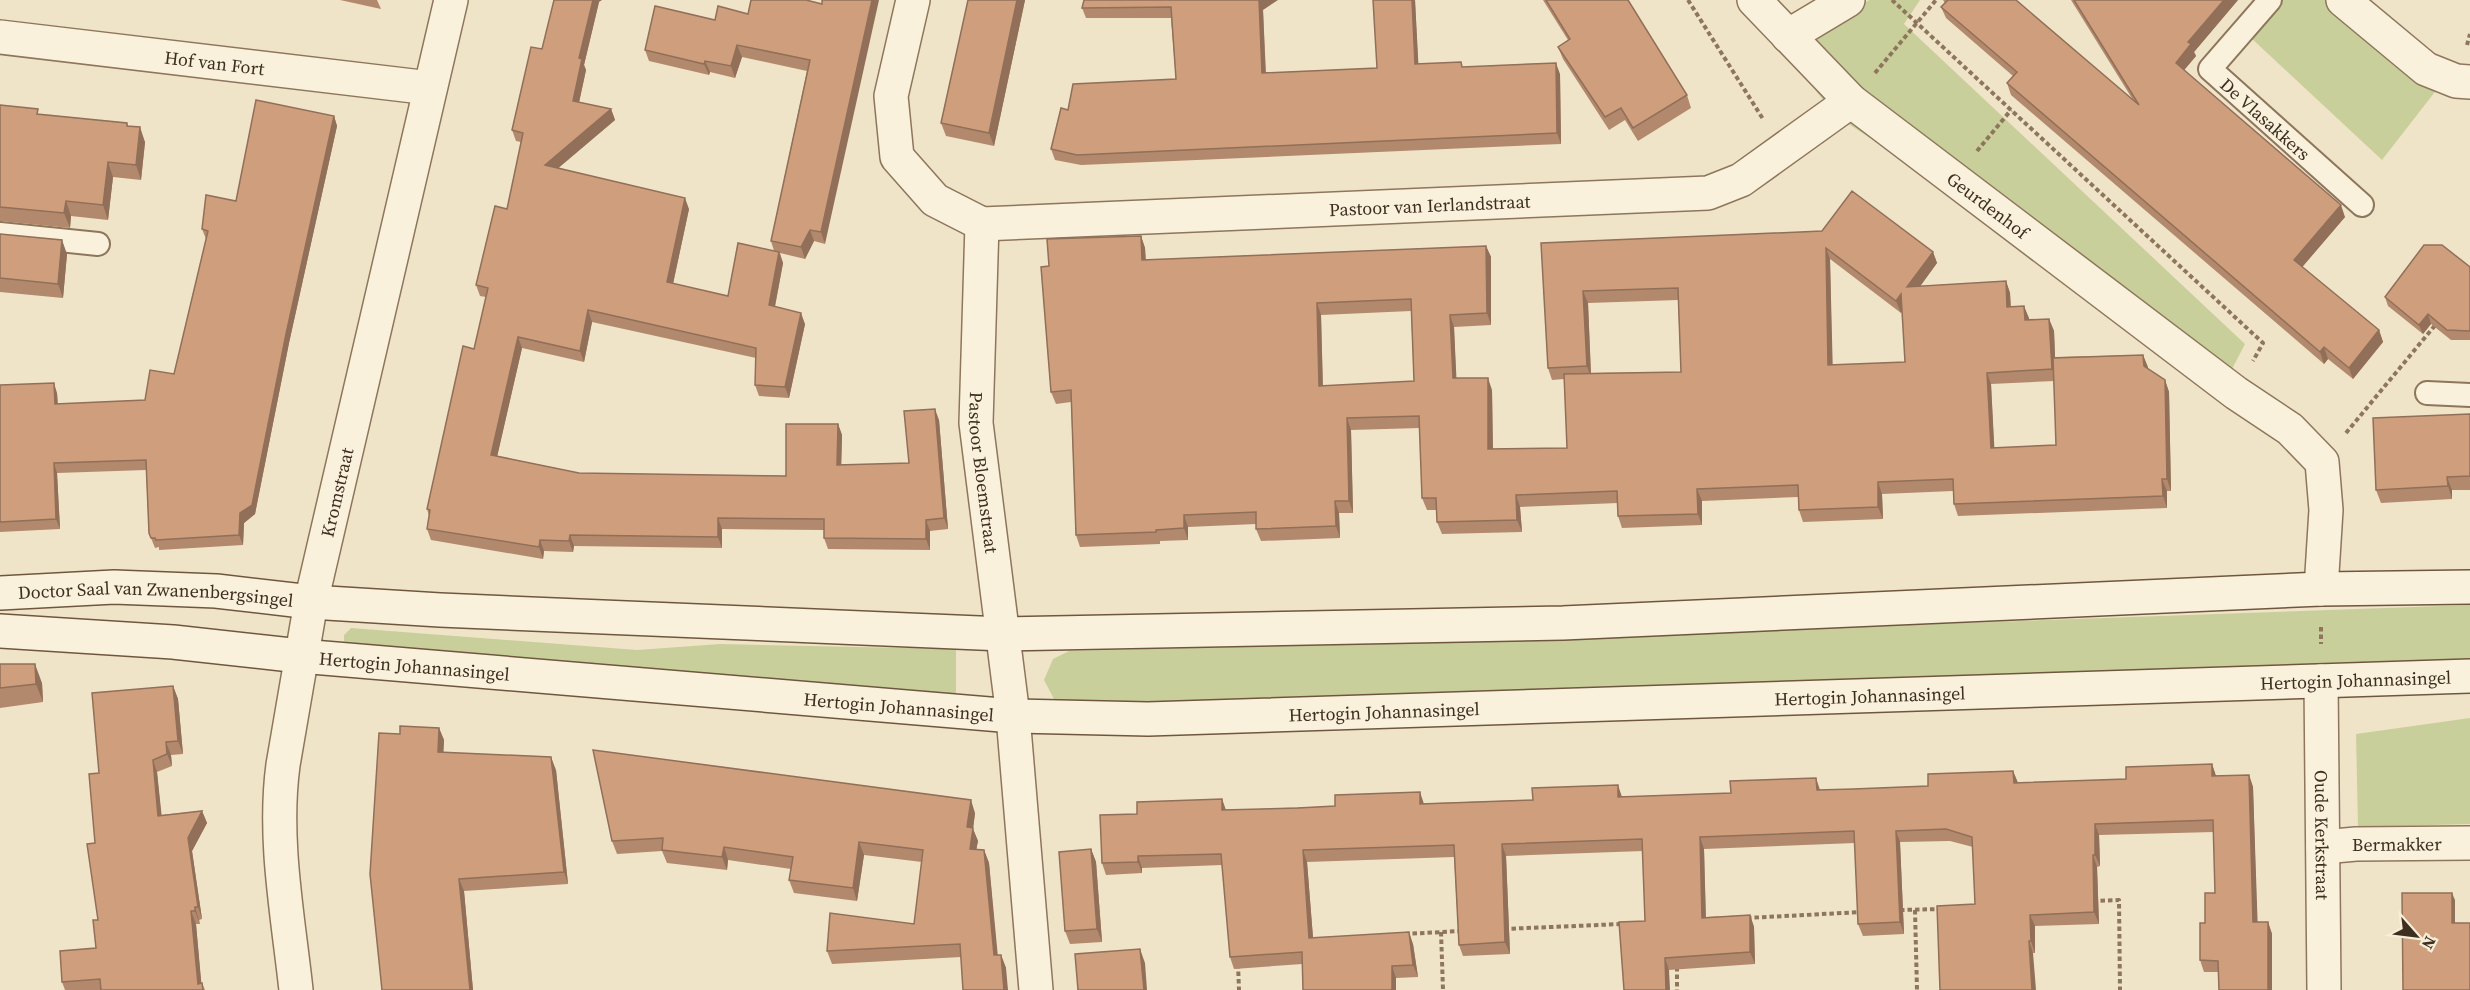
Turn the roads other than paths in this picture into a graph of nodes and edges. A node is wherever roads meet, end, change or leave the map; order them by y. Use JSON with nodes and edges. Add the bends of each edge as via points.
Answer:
{"nodes":[{"id":1,"x":451,"y":0,"type":"edge"},
{"id":2,"x":913,"y":0,"type":"edge"},
{"id":3,"x":1754,"y":0,"type":"edge"},
{"id":4,"x":1848,"y":0,"type":"edge"},
{"id":5,"x":2270,"y":0,"type":"edge"},
{"id":6,"x":2343,"y":0,"type":"edge"},
{"id":7,"x":1788,"y":36,"type":"junction"},
{"id":8,"x":0,"y":37,"type":"edge"},
{"id":9,"x":2470,"y":82,"type":"edge"},
{"id":10,"x":430,"y":88,"type":"junction"},
{"id":11,"x":1851,"y":101,"type":"junction"},
{"id":12,"x":2362,"y":205,"type":"dead end"},
{"id":13,"x":982,"y":224,"type":"junction"},
{"id":14,"x":0,"y":234,"type":"edge"},
{"id":15,"x":98,"y":244,"type":"dead end"},
{"id":16,"x":2427,"y":393,"type":"dead end"},
{"id":17,"x":2470,"y":395,"type":"edge"},
{"id":18,"x":2470,"y":587,"type":"edge"},
{"id":19,"x":2321,"y":589,"type":"junction"},
{"id":20,"x":0,"y":593,"type":"edge"},
{"id":21,"x":311,"y":602,"type":"junction"},
{"id":22,"x":0,"y":631,"type":"edge"},
{"id":23,"x":1003,"y":634,"type":"junction"},
{"id":24,"x":300,"y":656,"type":"junction"},
{"id":25,"x":2470,"y":676,"type":"edge"},
{"id":26,"x":2321,"y":681,"type":"junction"},
{"id":27,"x":1013,"y":716,"type":"junction"},
{"id":28,"x":2470,"y":843,"type":"edge"},
{"id":29,"x":2323,"y":847,"type":"junction"},
{"id":30,"x":296,"y":990,"type":"edge"},
{"id":31,"x":1036,"y":990,"type":"edge"},
{"id":32,"x":2324,"y":990,"type":"edge"}],
"edges":[{"from":1,"to":10,"type":"street","name":"Kromstraat"},
{"from":2,"to":13,"type":"street","via":[[891,96],[897,157],[935,200]]},
{"from":3,"to":7,"type":"street","name":"Geurdenhof"},
{"from":4,"to":7,"type":"street"},
{"from":5,"to":12,"type":"lane","name":"De Vlasakkers","via":[[2210,69]]},
{"from":6,"to":9,"type":"street","via":[[2426,69],[2456,81]]},
{"from":7,"to":11,"type":"street","name":"Geurdenhof"},
{"from":8,"to":10,"type":"street","name":"Hof van Fort"},
{"from":10,"to":21,"type":"street","name":"Kromstraat"},
{"from":11,"to":13,"type":"street","name":"Pastoor van Ierlandstraat","via":[[1741,180],[1708,193]]},
{"from":11,"to":19,"type":"street","name":"Geurdenhof","via":[[2236,393],[2290,429],[2322,462],[2326,510]]},
{"from":13,"to":23,"type":"street","name":"Pastoor Bloemstraat","via":[[976,423]]},
{"from":14,"to":15,"type":"lane"},
{"from":16,"to":17,"type":"lane"},
{"from":18,"to":19,"type":"street"},
{"from":19,"to":23,"type":"street","via":[[1563,623]]},
{"from":20,"to":21,"type":"street","name":"Doctor Saal van Zwanenbergsingel","via":[[114,587],[216,591]]},
{"from":21,"to":23,"type":"street"},
{"from":21,"to":24,"type":"street","name":"Kromstraat"},
{"from":22,"to":24,"type":"street","via":[[173,642]]},
{"from":23,"to":27,"type":"street","name":"Pastoor Bloemstraat"},
{"from":24,"to":27,"type":"street","name":"Hertogin Johannasingel"},
{"from":24,"to":30,"type":"street","name":"Kromstraat","via":[[279,791],[280,850]]},
{"from":25,"to":26,"type":"street","name":"Hertogin Johannasingel"},
{"from":26,"to":27,"type":"street","name":"Hertogin Johannasingel","via":[[1160,719]]},
{"from":26,"to":29,"type":"street","name":"Oude Kerkstraat"},
{"from":27,"to":31,"type":"street","name":"Pastoor Bloemstraat"},
{"from":28,"to":29,"type":"street","name":"Bermakker"},
{"from":29,"to":32,"type":"street","name":"Oude Kerkstraat"}]}
